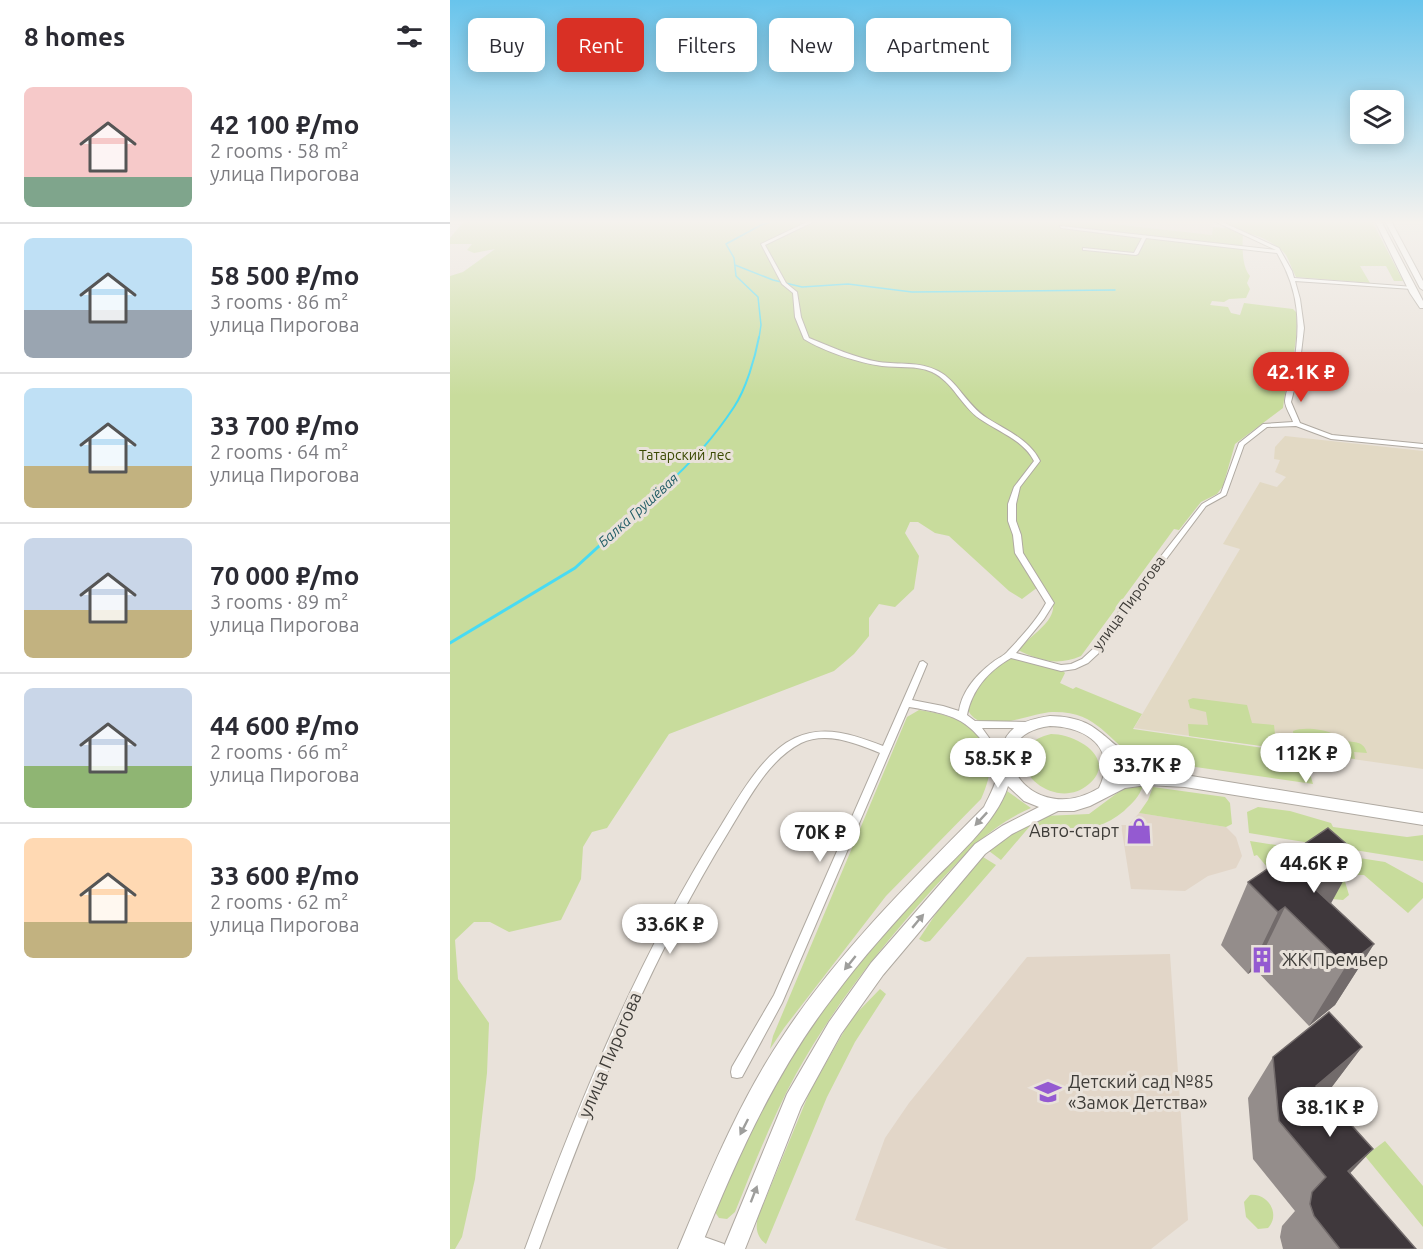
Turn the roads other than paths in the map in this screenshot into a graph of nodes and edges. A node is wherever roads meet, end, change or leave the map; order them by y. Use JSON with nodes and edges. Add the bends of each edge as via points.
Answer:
{"nodes":[{"id":1,"x":782,"y":279,"type":"edge"},
{"id":2,"x":1293,"y":279,"type":"edge"},
{"id":3,"x":1297,"y":279,"type":"edge"},
{"id":4,"x":1408,"y":279,"type":"edge"},
{"id":5,"x":1412,"y":288,"type":"junction"},
{"id":6,"x":1423,"y":288,"type":"edge"},
{"id":7,"x":1423,"y":306,"type":"edge"},
{"id":8,"x":1297,"y":424,"type":"junction"},
{"id":9,"x":1423,"y":446,"type":"edge"},
{"id":10,"x":1010,"y":655,"type":"junction"},
{"id":11,"x":923,"y":664,"type":"dead end"},
{"id":12,"x":907,"y":704,"type":"junction"},
{"id":13,"x":963,"y":715,"type":"junction"},
{"id":14,"x":974,"y":724,"type":"junction"},
{"id":15,"x":1030,"y":725,"type":"junction"},
{"id":16,"x":1100,"y":739,"type":"junction"},
{"id":17,"x":886,"y":751,"type":"junction"},
{"id":18,"x":1005,"y":767,"type":"junction"},
{"id":19,"x":1185,"y":781,"type":"junction"},
{"id":20,"x":1105,"y":790,"type":"junction"},
{"id":21,"x":1056,"y":805,"type":"junction"},
{"id":22,"x":1423,"y":819,"type":"edge"},
{"id":23,"x":737,"y":1072,"type":"dead end"},
{"id":24,"x":691,"y":1244,"type":"edge"},
{"id":25,"x":532,"y":1249,"type":"edge"},
{"id":26,"x":719,"y":1249,"type":"edge"},
{"id":27,"x":734,"y":1249,"type":"edge"}],
"edges":[{"from":1,"to":10,"type":"street","via":[[795,292],[798,317],[807,339],[849,356],[941,374],[954,384],[975,412],[1028,447],[1035,456],[1036,461],[1017,487],[1012,521],[1019,553],[1050,603],[1038,624]]},
{"from":2,"to":8,"type":"street","via":[[1301,328],[1288,402]]},
{"from":3,"to":5,"type":"street"},
{"from":4,"to":5,"type":"main road"},
{"from":5,"to":6,"type":"main road"},
{"from":5,"to":7,"type":"main road"},
{"from":8,"to":9,"type":"street","via":[[1331,437]]},
{"from":8,"to":10,"type":"street","name":"улица Пирогова","via":[[1265,425],[1241,444],[1224,494],[1204,505],[1098,649],[1085,661],[1072,668],[1061,668]]},
{"from":10,"to":13,"type":"street","via":[[972,689]]},
{"from":11,"to":12,"type":"street"},
{"from":12,"to":13,"type":"street"},
{"from":12,"to":17,"type":"street"},
{"from":13,"to":14,"type":"street"},
{"from":14,"to":15,"type":"street"},
{"from":14,"to":18,"type":"street"},
{"from":15,"to":16,"type":"main road","via":[[1044,721],[1075,724]]},
{"from":15,"to":18,"type":"main road","via":[[1011,739]]},
{"from":16,"to":19,"type":"main road","via":[[1130,763]]},
{"from":16,"to":20,"type":"main road","via":[[1113,764],[1112,778]]},
{"from":17,"to":23,"type":"street","via":[[778,999]]},
{"from":17,"to":25,"type":"street","name":"улица Пирогова","via":[[855,739],[824,734],[800,740],[785,749],[759,777],[710,852],[657,949],[592,1096]]},
{"from":18,"to":21,"type":"main road","via":[[1020,790],[1035,800]]},
{"from":18,"to":24,"type":"main road","one_way":true,"via":[[989,811],[855,956],[807,1016],[766,1083],[725,1163]]},
{"from":19,"to":20,"type":"main road","via":[[1128,781]]},
{"from":19,"to":22,"type":"main road"},
{"from":20,"to":21,"type":"main road","via":[[1084,803]]},
{"from":27,"to":21,"type":"main road","one_way":true,"via":[[794,1101],[835,1028],[877,969],[980,849]]},
{"from":24,"to":26,"type":"street"}]}
